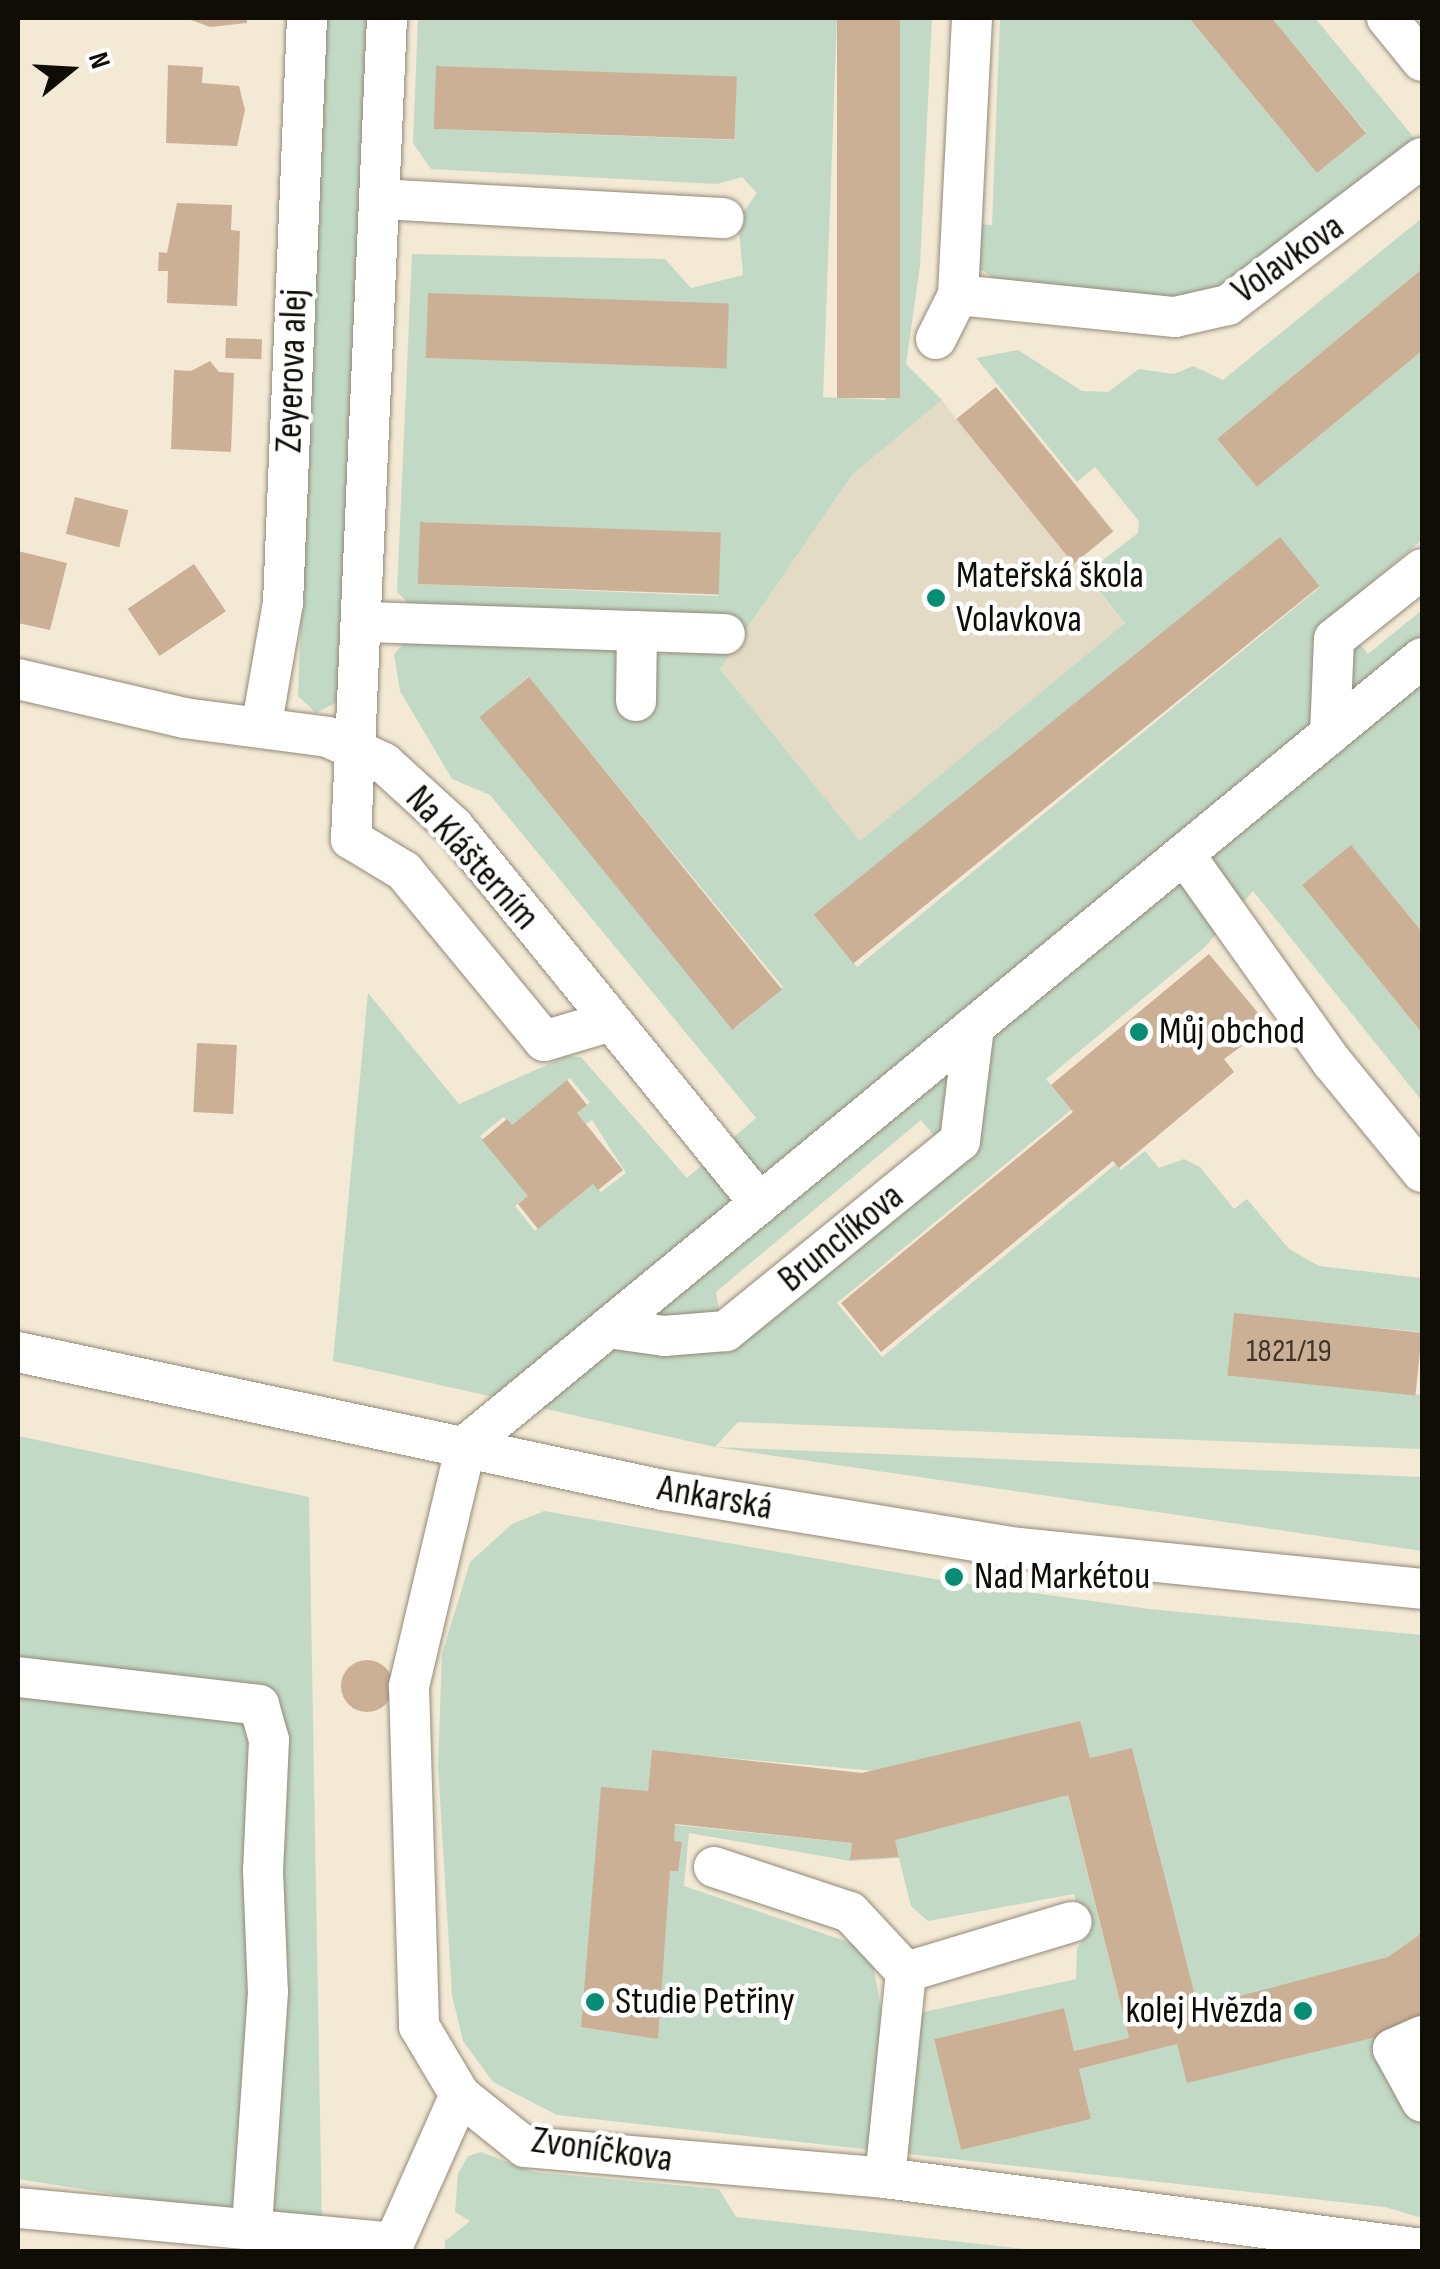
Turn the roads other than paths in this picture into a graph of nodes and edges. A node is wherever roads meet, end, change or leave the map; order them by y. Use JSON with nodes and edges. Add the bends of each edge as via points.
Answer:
{"nodes":[{"id":1,"x":307,"y":18,"type":"edge"},
{"id":2,"x":387,"y":18,"type":"edge"},
{"id":3,"x":972,"y":18,"type":"edge"},
{"id":4,"x":1386,"y":18,"type":"edge"},
{"id":5,"x":1422,"y":61,"type":"edge"},
{"id":6,"x":1422,"y":158,"type":"edge"},
{"id":7,"x":380,"y":199,"type":"junction"},
{"id":8,"x":723,"y":218,"type":"dead end"},
{"id":9,"x":958,"y":295,"type":"junction"},
{"id":10,"x":936,"y":339,"type":"dead end"},
{"id":11,"x":1422,"y":569,"type":"edge"},
{"id":12,"x":364,"y":622,"type":"junction"},
{"id":13,"x":638,"y":631,"type":"junction"},
{"id":14,"x":725,"y":634,"type":"dead end"},
{"id":15,"x":1422,"y":658,"type":"edge"},
{"id":16,"x":18,"y":679,"type":"edge"},
{"id":17,"x":636,"y":701,"type":"dead end"},
{"id":18,"x":262,"y":724,"type":"junction"},
{"id":19,"x":1330,"y":734,"type":"junction"},
{"id":20,"x":359,"y":747,"type":"junction"},
{"id":21,"x":1184,"y":854,"type":"junction"},
{"id":22,"x":611,"y":1020,"type":"junction"},
{"id":23,"x":974,"y":1027,"type":"junction"},
{"id":24,"x":1422,"y":1172,"type":"edge"},
{"id":25,"x":760,"y":1203,"type":"junction"},
{"id":26,"x":608,"y":1328,"type":"junction"},
{"id":27,"x":18,"y":1352,"type":"edge"},
{"id":28,"x":466,"y":1444,"type":"junction"},
{"id":29,"x":1422,"y":1589,"type":"edge"},
{"id":30,"x":18,"y":1677,"type":"edge"},
{"id":31,"x":714,"y":1867,"type":"dead end"},
{"id":32,"x":1072,"y":1922,"type":"dead end"},
{"id":33,"x":906,"y":1972,"type":"junction"},
{"id":34,"x":1422,"y":2036,"type":"edge"},
{"id":35,"x":460,"y":2095,"type":"junction"},
{"id":36,"x":1422,"y":2102,"type":"edge"},
{"id":37,"x":885,"y":2178,"type":"junction"},
{"id":38,"x":18,"y":2208,"type":"edge"},
{"id":39,"x":252,"y":2228,"type":"junction"},
{"id":40,"x":1422,"y":2250,"type":"edge"}],
"edges":[{"from":1,"to":18,"type":"street","name":"Zeyerova alej","via":[[283,603]]},
{"from":2,"to":7,"type":"street"},
{"from":3,"to":9,"type":"street"},
{"from":4,"to":5,"type":"street"},
{"from":6,"to":9,"type":"street","name":"Volavkova","via":[[1228,305],[1175,318]]},
{"from":7,"to":8,"type":"street"},
{"from":7,"to":12,"type":"street"},
{"from":9,"to":10,"type":"street"},
{"from":11,"to":19,"type":"street","via":[[1334,639]]},
{"from":12,"to":13,"type":"street"},
{"from":12,"to":20,"type":"street"},
{"from":13,"to":14,"type":"street"},
{"from":13,"to":17,"type":"street"},
{"from":15,"to":19,"type":"street","name":"Brunclíkova"},
{"from":16,"to":18,"type":"street","name":"Na Klášterním","via":[[184,718]]},
{"from":18,"to":20,"type":"street","name":"Na Klášterním"},
{"from":19,"to":21,"type":"street","name":"Brunclíkova"},
{"from":20,"to":22,"type":"street","name":"Na Klášterním","via":[[454,827]]},
{"from":20,"to":22,"type":"street","via":[[351,839],[404,871],[544,1040]]},
{"from":21,"to":23,"type":"street","name":"Brunclíkova"},
{"from":21,"to":24,"type":"street","via":[[1332,1062]]},
{"from":22,"to":25,"type":"street","name":"Na Klášterním"},
{"from":23,"to":25,"type":"street","name":"Brunclíkova"},
{"from":23,"to":26,"type":"street","name":"Brunclíkova","via":[[960,1140],[946,1152],[726,1331],[694,1336]]},
{"from":25,"to":26,"type":"street","name":"Brunclíkova"},
{"from":26,"to":28,"type":"street","name":"Brunclíkova"},
{"from":27,"to":28,"type":"street","name":"Ankarská","via":[[272,1410]]},
{"from":28,"to":29,"type":"street","name":"Ankarská","via":[[663,1490],[1019,1548]]},
{"from":28,"to":35,"type":"street","name":"Zvoníčkova","via":[[409,1686],[419,2026]]},
{"from":30,"to":39,"type":"street","via":[[259,1705],[269,1740],[268,1992]]},
{"from":31,"to":33,"type":"street","via":[[850,1912]]},
{"from":32,"to":33,"type":"street"},
{"from":33,"to":37,"type":"street"},
{"from":34,"to":36,"type":"street","via":[[1393,2049]]},
{"from":35,"to":37,"type":"street","name":"Zvoníčkova","via":[[525,2147]]},
{"from":35,"to":39,"type":"street","via":[[394,2243]]},
{"from":37,"to":40,"type":"street","name":"Zvoníčkova"},
{"from":38,"to":39,"type":"street"}]}
